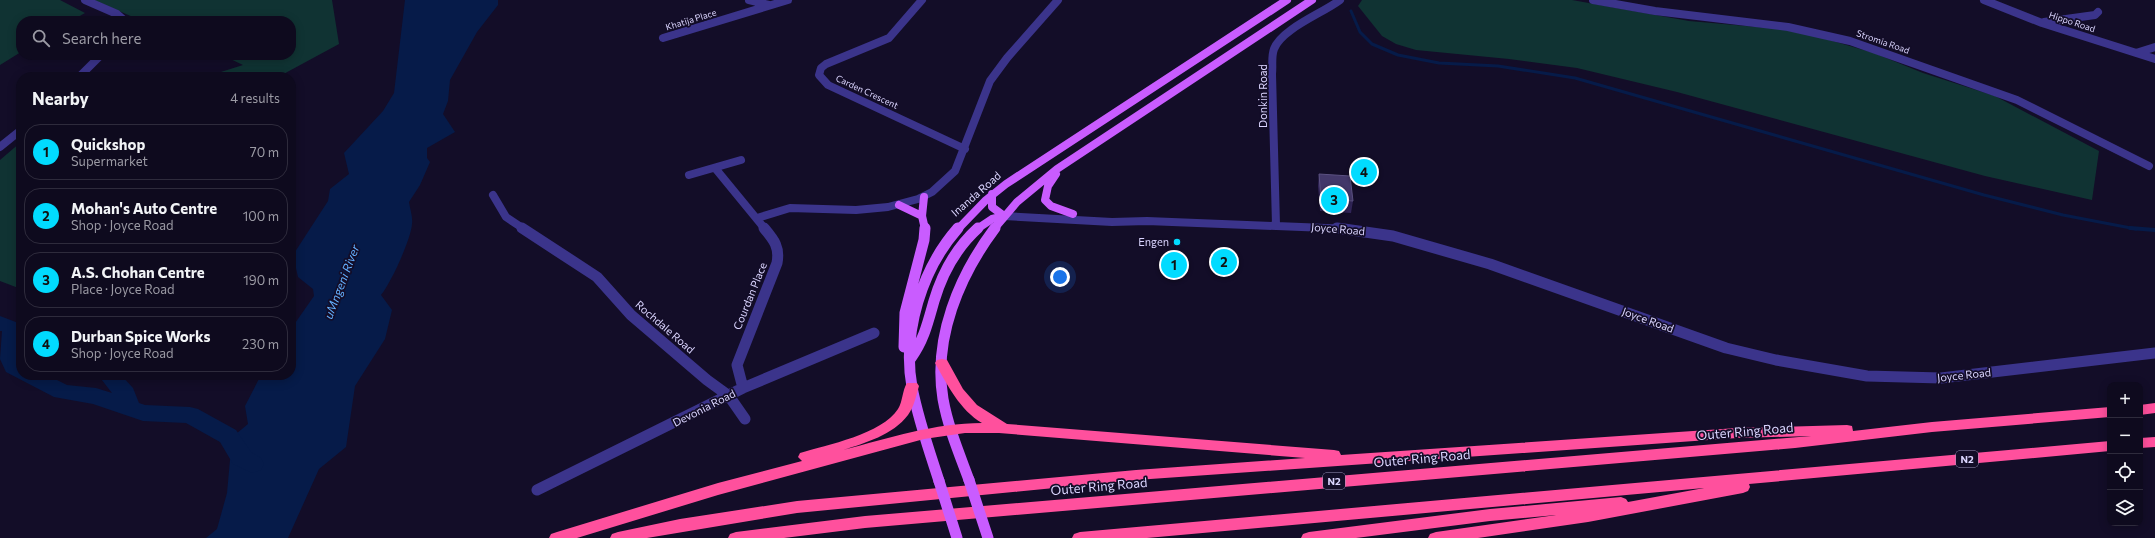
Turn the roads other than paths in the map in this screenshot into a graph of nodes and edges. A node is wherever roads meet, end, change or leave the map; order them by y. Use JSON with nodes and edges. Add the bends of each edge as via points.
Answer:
{"nodes":[{"id":1,"x":85,"y":0,"type":"edge"},
{"id":2,"x":749,"y":0,"type":"edge"},
{"id":3,"x":788,"y":0,"type":"edge"},
{"id":4,"x":922,"y":0,"type":"edge"},
{"id":5,"x":1058,"y":0,"type":"edge"},
{"id":6,"x":1287,"y":0,"type":"edge"},
{"id":7,"x":1312,"y":0,"type":"edge"},
{"id":8,"x":1340,"y":0,"type":"edge"},
{"id":9,"x":1593,"y":0,"type":"edge"},
{"id":10,"x":1984,"y":0,"type":"edge"},
{"id":11,"x":771,"y":5,"type":"junction"},
{"id":12,"x":2098,"y":12,"type":"dead end"},
{"id":13,"x":119,"y":16,"type":"edge"},
{"id":14,"x":2042,"y":23,"type":"junction"},
{"id":15,"x":662,"y":38,"type":"dead end"},
{"id":16,"x":2155,"y":47,"type":"edge"},
{"id":17,"x":2136,"y":53,"type":"junction"},
{"id":18,"x":2155,"y":59,"type":"edge"},
{"id":19,"x":96,"y":60,"type":"edge"},
{"id":20,"x":84,"y":72,"type":"edge"},
{"id":21,"x":16,"y":134,"type":"edge"},
{"id":22,"x":0,"y":147,"type":"edge"},
{"id":23,"x":965,"y":149,"type":"junction"},
{"id":24,"x":741,"y":160,"type":"dead end"},
{"id":25,"x":2149,"y":166,"type":"dead end"},
{"id":26,"x":715,"y":168,"type":"junction"},
{"id":27,"x":1058,"y":170,"type":"junction"},
{"id":28,"x":689,"y":175,"type":"dead end"},
{"id":29,"x":992,"y":194,"type":"junction"},
{"id":30,"x":493,"y":195,"type":"dead end"},
{"id":31,"x":924,"y":197,"type":"junction"},
{"id":32,"x":899,"y":204,"type":"junction"},
{"id":33,"x":1073,"y":214,"type":"junction"},
{"id":34,"x":922,"y":216,"type":"junction"},
{"id":35,"x":1004,"y":216,"type":"junction"},
{"id":36,"x":757,"y":218,"type":"junction"},
{"id":37,"x":1147,"y":221,"type":"junction"},
{"id":38,"x":1276,"y":225,"type":"junction"},
{"id":39,"x":874,"y":333,"type":"dead end"},
{"id":40,"x":2155,"y":353,"type":"edge"},
{"id":41,"x":910,"y":360,"type":"junction"},
{"id":42,"x":942,"y":363,"type":"junction"},
{"id":43,"x":912,"y":386,"type":"junction"},
{"id":44,"x":743,"y":388,"type":"junction"},
{"id":45,"x":729,"y":396,"type":"junction"},
{"id":46,"x":2155,"y":408,"type":"edge"},
{"id":47,"x":2143,"y":410,"type":"edge"},
{"id":48,"x":2107,"y":412,"type":"edge"},
{"id":49,"x":744,"y":419,"type":"dead end"},
{"id":50,"x":1932,"y":427,"type":"junction"},
{"id":51,"x":951,"y":429,"type":"junction"},
{"id":52,"x":1024,"y":430,"type":"junction"},
{"id":53,"x":924,"y":434,"type":"junction"},
{"id":54,"x":2155,"y":442,"type":"edge"},
{"id":55,"x":2143,"y":443,"type":"edge"},
{"id":56,"x":2107,"y":446,"type":"edge"},
{"id":57,"x":1387,"y":457,"type":"junction"},
{"id":58,"x":1824,"y":473,"type":"junction"},
{"id":59,"x":718,"y":489,"type":"junction"},
{"id":60,"x":537,"y":490,"type":"dead end"},
{"id":61,"x":1682,"y":497,"type":"junction"},
{"id":62,"x":557,"y":538,"type":"edge"},
{"id":63,"x":618,"y":538,"type":"edge"},
{"id":64,"x":736,"y":538,"type":"edge"},
{"id":65,"x":957,"y":538,"type":"edge"},
{"id":66,"x":988,"y":538,"type":"edge"},
{"id":67,"x":1080,"y":538,"type":"edge"},
{"id":68,"x":1309,"y":538,"type":"edge"},
{"id":69,"x":1436,"y":538,"type":"edge"}],
"edges":[{"from":1,"to":13,"type":"street"},
{"from":2,"to":11,"type":"street"},
{"from":3,"to":11,"type":"street","name":"Khatija Place"},
{"from":4,"to":23,"type":"street","name":"Carden Crescent","via":[[889,38],[826,64],[821,68],[819,75],[828,85]]},
{"from":5,"to":23,"type":"street","via":[[990,81]]},
{"from":6,"to":29,"type":"main road","name":"Inanda Road"},
{"from":7,"to":27,"type":"main road"},
{"from":8,"to":38,"type":"street","name":"Donkin Road","via":[[1289,32],[1274,49],[1272,74]]},
{"from":9,"to":25,"type":"street","name":"Stromia Road","via":[[1655,11],[1788,27],[1850,41],[2017,100]]},
{"from":10,"to":14,"type":"street","name":"Hippo Road"},
{"from":11,"to":15,"type":"street","name":"Khatija Place"},
{"from":12,"to":14,"type":"street","via":[[2096,15]]},
{"from":14,"to":17,"type":"street","name":"Hippo Road"},
{"from":16,"to":17,"type":"street"},
{"from":17,"to":18,"type":"street","name":"Hippo Road"},
{"from":19,"to":20,"type":"street"},
{"from":21,"to":22,"type":"street"},
{"from":23,"to":31,"type":"street","via":[[951,176]]},
{"from":24,"to":26,"type":"street"},
{"from":26,"to":28,"type":"street"},
{"from":26,"to":36,"type":"street","name":"Courdan Place"},
{"from":27,"to":33,"type":"main road","via":[[1048,186],[1045,200],[1051,206]]},
{"from":27,"to":35,"type":"main road","via":[[1032,189]]},
{"from":29,"to":35,"type":"main road","via":[[992,207]]},
{"from":29,"to":41,"type":"main road","name":"Inanda Road","via":[[959,225],[928,271],[916,305]]},
{"from":30,"to":45,"type":"street","name":"Rochdale Road","via":[[506,217],[597,277],[631,315]]},
{"from":31,"to":32,"type":"street"},
{"from":31,"to":34,"type":"main road"},
{"from":32,"to":34,"type":"main road"},
{"from":32,"to":36,"type":"street","via":[[852,210],[791,208]]},
{"from":33,"to":35,"type":"street","name":"Joyce Road","via":[[1026,211]]},
{"from":33,"to":37,"type":"street","name":"Joyce Road"},
{"from":34,"to":41,"type":"main road","via":[[924,240],[905,313],[904,350]]},
{"from":35,"to":37,"type":"street","name":"Joyce Road","via":[[1112,222]]},
{"from":35,"to":41,"type":"main road","via":[[993,217],[982,223],[973,231],[951,262],[936,296],[922,341]]},
{"from":35,"to":42,"type":"main road","via":[[979,249],[958,293],[946,333]]},
{"from":36,"to":44,"type":"street","name":"Courdan Place","via":[[777,244],[779,253],[737,365]]},
{"from":37,"to":38,"type":"street","name":"Joyce Road"},
{"from":38,"to":40,"type":"street","name":"Joyce Road","via":[[1347,228],[1418,241],[1497,266],[1726,348],[1823,370],[1867,376],[1941,378]]},
{"from":39,"to":44,"type":"street","name":"Devonia Road"},
{"from":41,"to":43,"type":"main road","name":"Inanda Road"},
{"from":42,"to":51,"type":"main road","via":[[943,396]]},
{"from":42,"to":52,"type":"highway","via":[[972,410],[985,419]]},
{"from":43,"to":53,"type":"main road","name":"Inanda Road"},
{"from":43,"to":59,"type":"highway","via":[[903,411],[881,430]]},
{"from":44,"to":45,"type":"street","name":"Devonia Road"},
{"from":45,"to":49,"type":"street","name":"Rochdale Road"},
{"from":45,"to":60,"type":"street","name":"Devonia Road"},
{"from":46,"to":47,"type":"highway"},
{"from":48,"to":50,"type":"highway","name":"Outer Ring Road","number":"N2"},
{"from":50,"to":57,"type":"highway","via":[[1737,433]]},
{"from":50,"to":64,"type":"highway","name":"Outer Ring Road","number":"N2","via":[[1787,444],[865,522]]},
{"from":51,"to":52,"type":"highway"},
{"from":51,"to":53,"type":"highway"},
{"from":51,"to":66,"type":"main road","bridge":true},
{"from":52,"to":57,"type":"highway","via":[[1301,453]]},
{"from":53,"to":59,"type":"highway"},
{"from":53,"to":65,"type":"main road","name":"Inanda Road","bridge":true},
{"from":54,"to":55,"type":"highway"},
{"from":56,"to":58,"type":"highway","number":"N2"},
{"from":57,"to":63,"type":"highway","via":[[1136,474],[797,507],[680,525]]},
{"from":58,"to":61,"type":"highway"},
{"from":58,"to":67,"type":"highway","number":"N2"},
{"from":59,"to":62,"type":"highway"},
{"from":61,"to":68,"type":"highway","via":[[1490,516]]},
{"from":61,"to":69,"type":"highway","via":[[1588,516]]}]}
